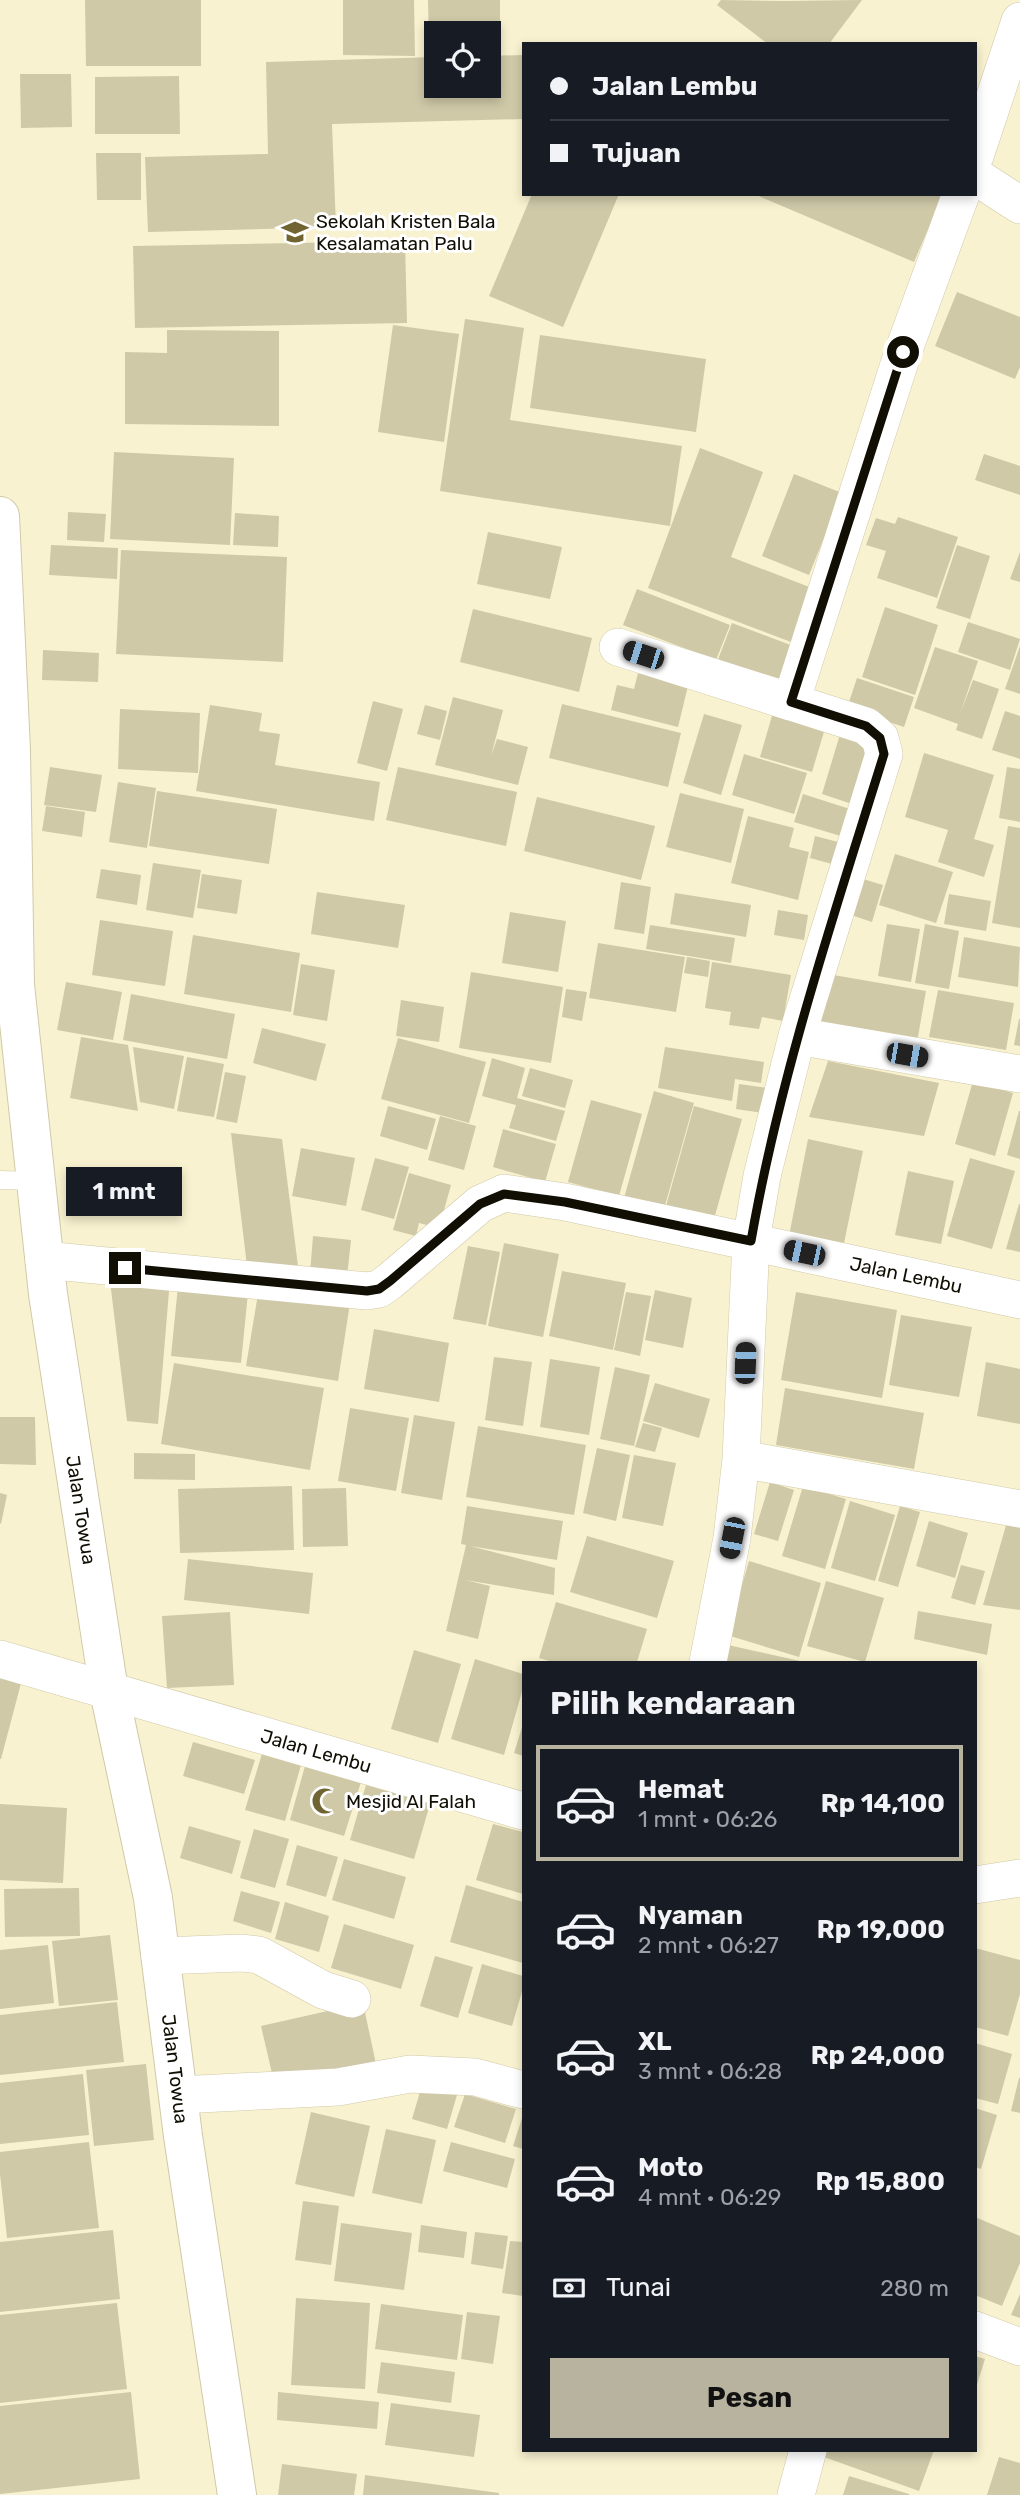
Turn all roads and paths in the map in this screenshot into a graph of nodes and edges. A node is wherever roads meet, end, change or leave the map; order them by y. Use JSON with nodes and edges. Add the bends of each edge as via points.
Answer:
{"nodes":[{"id":1,"x":1020,"y":21,"type":"edge"},
{"id":2,"x":977,"y":150,"type":"edge"},
{"id":3,"x":977,"y":177,"type":"edge"},
{"id":4,"x":960,"y":196,"type":"edge"},
{"id":5,"x":1020,"y":205,"type":"edge"},
{"id":6,"x":0,"y":516,"type":"edge"},
{"id":7,"x":618,"y":647,"type":"dead end"},
{"id":8,"x":791,"y":702,"type":"junction"},
{"id":9,"x":8,"y":984,"type":"edge"},
{"id":10,"x":797,"y":1036,"type":"junction"},
{"id":11,"x":1020,"y":1074,"type":"edge"},
{"id":12,"x":18,"y":1181,"type":"edge"},
{"id":13,"x":751,"y":1241,"type":"junction"},
{"id":14,"x":44,"y":1260,"type":"junction"},
{"id":15,"x":1020,"y":1300,"type":"edge"},
{"id":16,"x":741,"y":1459,"type":"junction"},
{"id":17,"x":1020,"y":1509,"type":"edge"},
{"id":18,"x":0,"y":1659,"type":"edge"},
{"id":19,"x":708,"y":1661,"type":"edge"},
{"id":20,"x":108,"y":1691,"type":"junction"},
{"id":21,"x":522,"y":1811,"type":"edge"},
{"id":22,"x":1020,"y":1878,"type":"edge"},
{"id":23,"x":977,"y":1885,"type":"edge"},
{"id":24,"x":160,"y":1956,"type":"junction"},
{"id":25,"x":352,"y":1999,"type":"dead end"},
{"id":26,"x":522,"y":2090,"type":"edge"},
{"id":27,"x":178,"y":2095,"type":"junction"},
{"id":28,"x":977,"y":2331,"type":"edge"},
{"id":29,"x":1020,"y":2347,"type":"edge"},
{"id":30,"x":807,"y":2452,"type":"edge"},
{"id":31,"x":237,"y":2495,"type":"edge"},
{"id":32,"x":796,"y":2495,"type":"edge"}],
"edges":[{"from":1,"to":2,"type":"street"},
{"from":3,"to":5,"type":"street"},
{"from":4,"to":8,"type":"street","via":[[903,352]]},
{"from":6,"to":9,"type":"main road","name":"Jalan Towua","via":[[10,750]]},
{"from":7,"to":8,"type":"street"},
{"from":8,"to":10,"type":"street","via":[[866,726],[880,738],[884,754]]},
{"from":9,"to":12,"type":"main road","name":"Jalan Towua"},
{"from":10,"to":11,"type":"street"},
{"from":10,"to":13,"type":"street"},
{"from":12,"to":14,"type":"main road","name":"Jalan Towua"},
{"from":13,"to":14,"type":"street","name":"Jalan Lembu","via":[[565,1202],[504,1194],[480,1204],[390,1281],[367,1291]]},
{"from":13,"to":15,"type":"street","name":"Jalan Lembu"},
{"from":13,"to":16,"type":"street"},
{"from":14,"to":20,"type":"main road","name":"Jalan Towua"},
{"from":16,"to":17,"type":"street"},
{"from":16,"to":19,"type":"street","via":[[732,1538]]},
{"from":18,"to":20,"type":"street","name":"Jalan Lembu"},
{"from":20,"to":21,"type":"street","name":"Jalan Lembu"},
{"from":20,"to":24,"type":"main road","name":"Jalan Towua","via":[[153,1898]]},
{"from":22,"to":23,"type":"street"},
{"from":24,"to":25,"type":"street","via":[[259,1955],[323,1990]]},
{"from":24,"to":27,"type":"main road","name":"Jalan Towua"},
{"from":26,"to":27,"type":"street","via":[[475,2077],[410,2074],[338,2087]]},
{"from":27,"to":31,"type":"main road","name":"Jalan Towua"},
{"from":28,"to":29,"type":"street"},
{"from":30,"to":32,"type":"street"}]}
